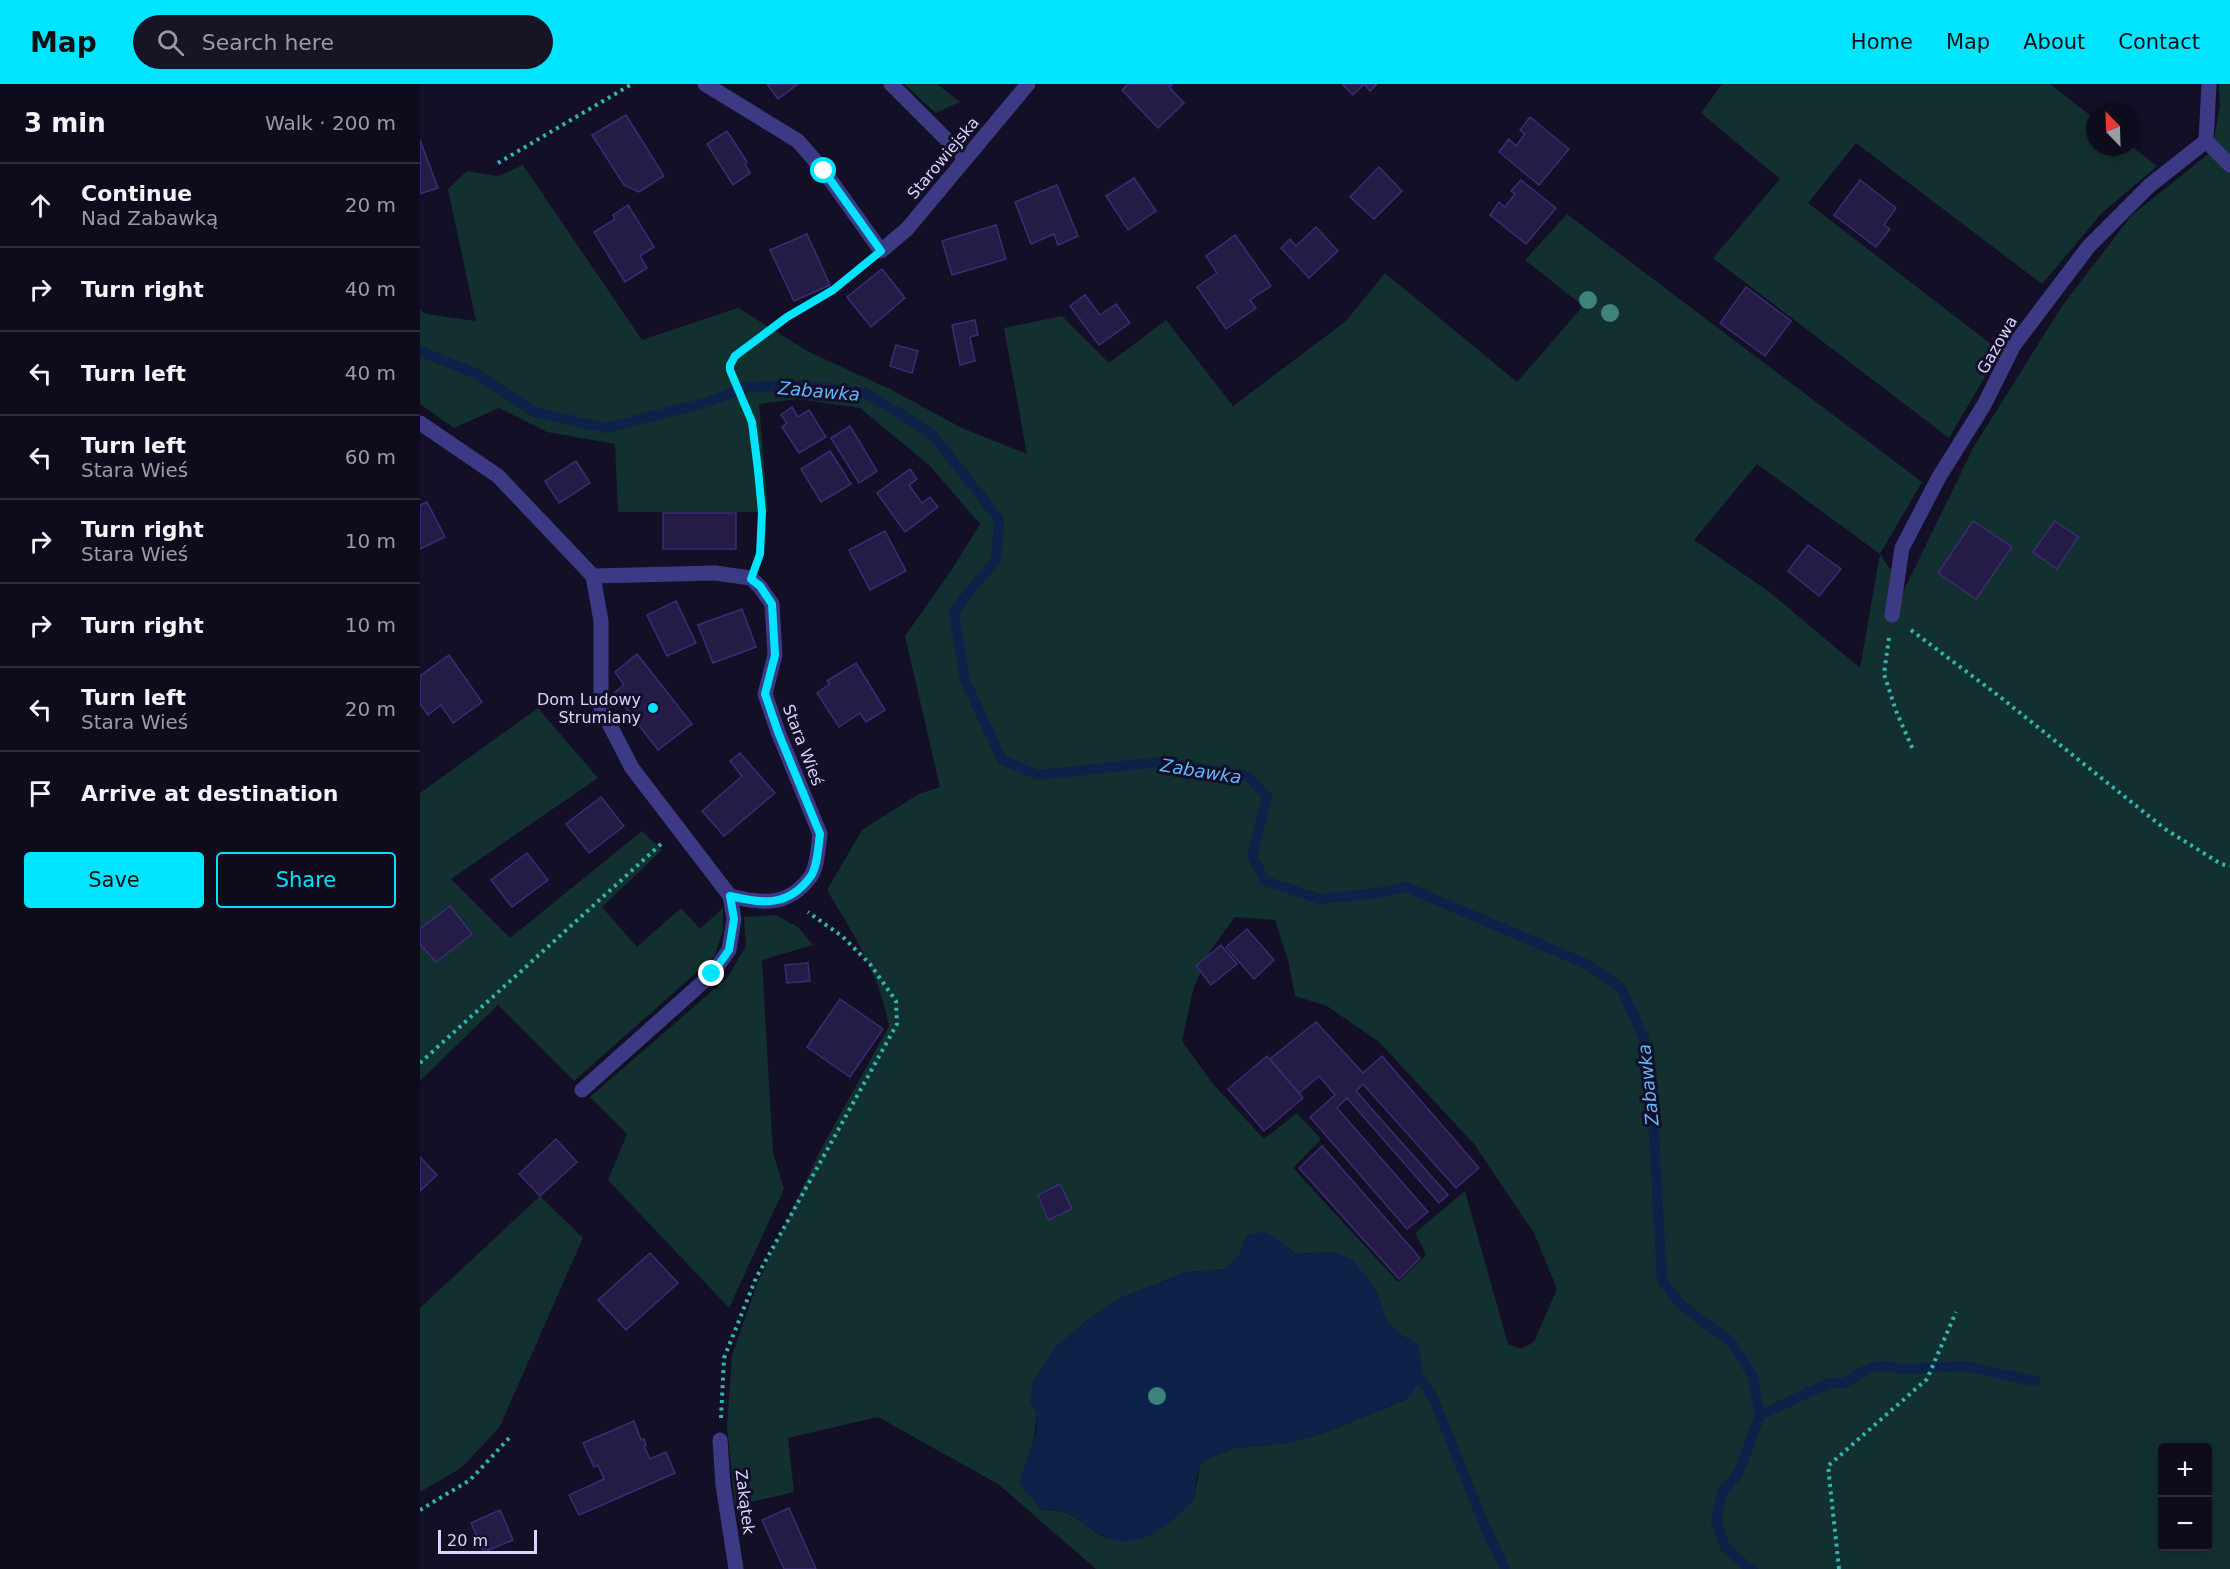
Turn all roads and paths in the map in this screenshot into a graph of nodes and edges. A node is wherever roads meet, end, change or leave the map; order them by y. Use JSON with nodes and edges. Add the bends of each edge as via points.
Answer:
{"nodes":[{"id":1,"x":632,"y":84,"type":"edge"},
{"id":2,"x":705,"y":84,"type":"edge"},
{"id":3,"x":891,"y":84,"type":"edge"},
{"id":4,"x":1028,"y":84,"type":"edge"},
{"id":5,"x":2209,"y":84,"type":"edge"},
{"id":6,"x":2206,"y":141,"type":"junction"},
{"id":7,"x":965,"y":158,"type":"junction"},
{"id":8,"x":498,"y":163,"type":"dead end"},
{"id":9,"x":2230,"y":165,"type":"edge"},
{"id":10,"x":881,"y":251,"type":"junction"},
{"id":11,"x":420,"y":423,"type":"edge"},
{"id":12,"x":593,"y":576,"type":"junction"},
{"id":13,"x":751,"y":579,"type":"junction"},
{"id":14,"x":1892,"y":615,"type":"junction"},
{"id":15,"x":1914,"y":752,"type":"dead end"},
{"id":16,"x":689,"y":842,"type":"junction"},
{"id":17,"x":2230,"y":866,"type":"edge"},
{"id":18,"x":730,"y":896,"type":"junction"},
{"id":19,"x":787,"y":899,"type":"junction"},
{"id":20,"x":420,"y":1063,"type":"edge"},
{"id":21,"x":582,"y":1090,"type":"dead end"},
{"id":22,"x":1956,"y":1312,"type":"dead end"},
{"id":23,"x":510,"y":1437,"type":"dead end"},
{"id":24,"x":720,"y":1440,"type":"joint"},
{"id":25,"x":420,"y":1510,"type":"edge"},
{"id":26,"x":736,"y":1569,"type":"edge"},
{"id":27,"x":1839,"y":1569,"type":"edge"}],
"edges":[{"from":1,"to":8,"type":"path"},
{"from":2,"to":10,"type":"street","via":[[798,141]]},
{"from":3,"to":7,"type":"street"},
{"from":4,"to":7,"type":"street","name":"Starowiejska"},
{"from":5,"to":6,"type":"street"},
{"from":6,"to":9,"type":"street"},
{"from":6,"to":14,"type":"street","name":"Gazowa","via":[[2149,186],[2089,246],[2014,345],[1902,548]]},
{"from":7,"to":10,"type":"street","name":"Starowiejska","via":[[907,230]]},
{"from":10,"to":13,"type":"path","via":[[833,290],[787,317],[735,356],[730,365],[752,422],[762,512],[760,554]]},
{"from":11,"to":12,"type":"street","via":[[498,476]]},
{"from":12,"to":13,"type":"street","via":[[715,573]]},
{"from":12,"to":16,"type":"street","via":[[601,621],[601,708],[632,768]]},
{"from":13,"to":19,"type":"street","name":"Stara Wieś","via":[[772,604],[775,655],[765,694],[820,834],[812,875]]},
{"from":14,"to":15,"type":"path","via":[[1884,674]]},
{"from":14,"to":17,"type":"path","via":[[2165,829]]},
{"from":16,"to":18,"type":"street"},
{"from":16,"to":20,"type":"path","via":[[660,844]]},
{"from":18,"to":19,"type":"street","via":[[756,902]]},
{"from":18,"to":21,"type":"street","via":[[734,919],[729,950],[712,974]]},
{"from":19,"to":24,"type":"path","via":[[843,937],[870,964],[896,1001],[897,1024],[756,1278],[724,1358]]},
{"from":22,"to":27,"type":"path","via":[[1927,1379],[1828,1466]]},
{"from":23,"to":25,"type":"path","via":[[470,1480]]},
{"from":24,"to":26,"type":"street","name":"Zakątek"}]}
